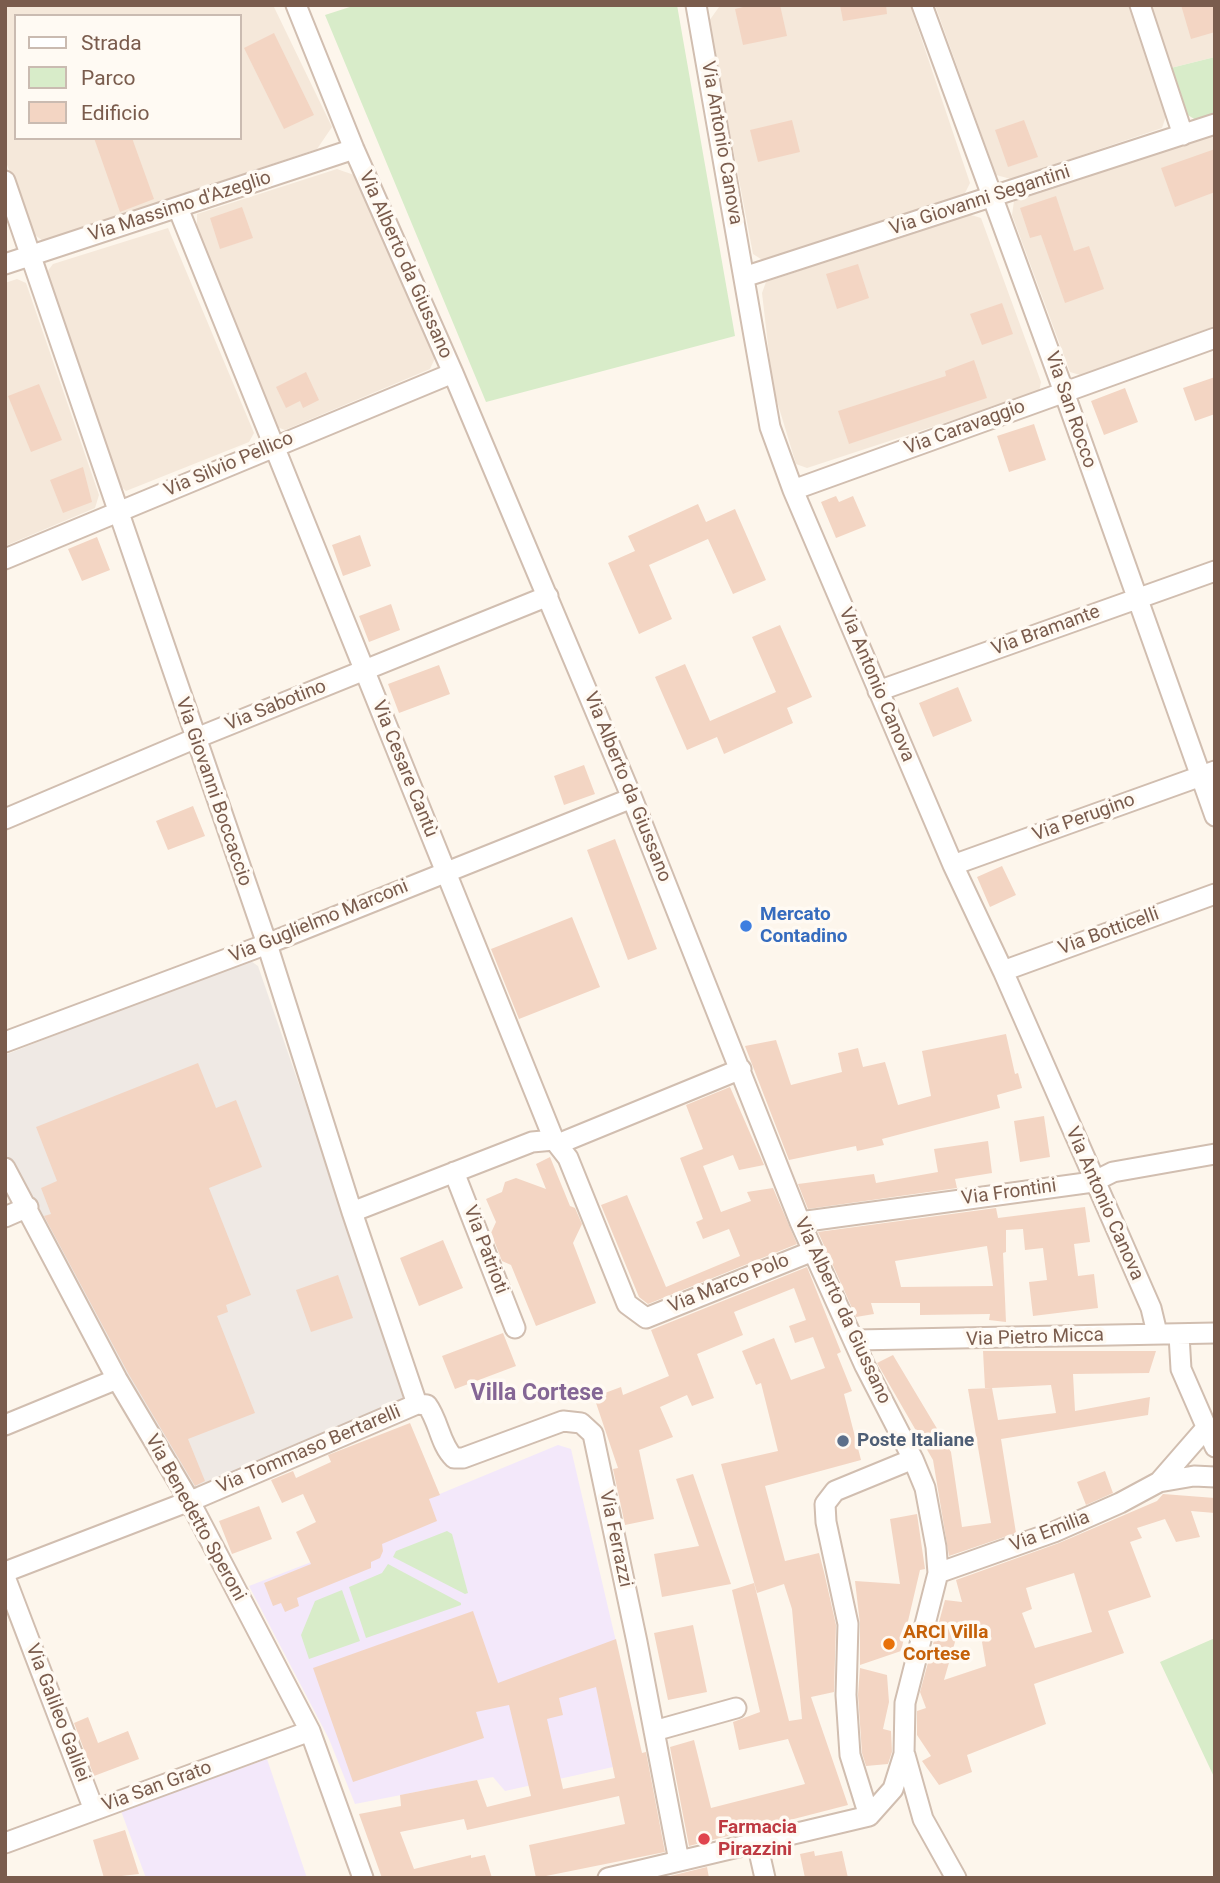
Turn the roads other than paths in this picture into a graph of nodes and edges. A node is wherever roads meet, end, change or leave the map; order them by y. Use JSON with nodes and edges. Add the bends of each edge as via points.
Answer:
{"nodes":[{"id":1,"x":296,"y":5,"type":"edge"},
{"id":2,"x":696,"y":5,"type":"edge"},
{"id":3,"x":922,"y":5,"type":"edge"},
{"id":4,"x":1140,"y":5,"type":"edge"},
{"id":5,"x":1215,"y":124,"type":"edge"},
{"id":6,"x":1183,"y":135,"type":"junction"},
{"id":7,"x":354,"y":149,"type":"junction"},
{"id":8,"x":5,"y":181,"type":"edge"},
{"id":9,"x":993,"y":197,"type":"junction"},
{"id":10,"x":178,"y":208,"type":"junction"},
{"id":11,"x":33,"y":255,"type":"junction"},
{"id":12,"x":5,"y":264,"type":"edge"},
{"id":13,"x":744,"y":277,"type":"junction"},
{"id":14,"x":1215,"y":338,"type":"edge"},
{"id":15,"x":453,"y":373,"type":"junction"},
{"id":16,"x":1065,"y":392,"type":"junction"},
{"id":17,"x":273,"y":447,"type":"junction"},
{"id":18,"x":793,"y":490,"type":"junction"},
{"id":19,"x":118,"y":512,"type":"junction"},
{"id":20,"x":5,"y":559,"type":"edge"},
{"id":21,"x":1215,"y":570,"type":"edge"},
{"id":22,"x":548,"y":596,"type":"junction"},
{"id":23,"x":1135,"y":599,"type":"junction"},
{"id":24,"x":364,"y":671,"type":"junction"},
{"id":25,"x":878,"y":691,"type":"junction"},
{"id":26,"x":194,"y":739,"type":"junction"},
{"id":27,"x":1207,"y":773,"type":"edge"},
{"id":28,"x":632,"y":798,"type":"junction"},
{"id":29,"x":1215,"y":816,"type":"edge"},
{"id":30,"x":5,"y":819,"type":"edge"},
{"id":31,"x":953,"y":865,"type":"junction"},
{"id":32,"x":446,"y":871,"type":"junction"},
{"id":33,"x":1215,"y":894,"type":"edge"},
{"id":34,"x":267,"y":944,"type":"junction"},
{"id":35,"x":1003,"y":971,"type":"junction"},
{"id":36,"x":5,"y":1042,"type":"edge"},
{"id":37,"x":741,"y":1069,"type":"junction"},
{"id":38,"x":556,"y":1142,"type":"junction"},
{"id":39,"x":1215,"y":1154,"type":"edge"},
{"id":40,"x":5,"y":1168,"type":"edge"},
{"id":41,"x":454,"y":1172,"type":"junction"},
{"id":42,"x":1093,"y":1182,"type":"junction"},
{"id":43,"x":28,"y":1208,"type":"junction"},
{"id":44,"x":352,"y":1212,"type":"junction"},
{"id":45,"x":5,"y":1217,"type":"edge"},
{"id":46,"x":800,"y":1222,"type":"junction"},
{"id":47,"x":813,"y":1251,"type":"junction"},
{"id":48,"x":646,"y":1318,"type":"joint"},
{"id":49,"x":515,"y":1328,"type":"dead end"},
{"id":50,"x":1157,"y":1333,"type":"junction"},
{"id":51,"x":1215,"y":1333,"type":"edge"},
{"id":52,"x":1179,"y":1335,"type":"junction"},
{"id":53,"x":856,"y":1340,"type":"junction"},
{"id":54,"x":117,"y":1379,"type":"junction"},
{"id":55,"x":417,"y":1404,"type":"junction"},
{"id":56,"x":5,"y":1425,"type":"edge"},
{"id":57,"x":1206,"y":1428,"type":"junction"},
{"id":58,"x":1215,"y":1447,"type":"edge"},
{"id":59,"x":914,"y":1459,"type":"junction"},
{"id":60,"x":1215,"y":1477,"type":"edge"},
{"id":61,"x":1159,"y":1482,"type":"junction"},
{"id":62,"x":188,"y":1500,"type":"junction"},
{"id":63,"x":938,"y":1573,"type":"junction"},
{"id":64,"x":5,"y":1575,"type":"edge"},
{"id":65,"x":736,"y":1707,"type":"dead end"},
{"id":66,"x":310,"y":1731,"type":"junction"},
{"id":67,"x":654,"y":1731,"type":"junction"},
{"id":68,"x":904,"y":1754,"type":"junction"},
{"id":69,"x":94,"y":1810,"type":"junction"},
{"id":70,"x":869,"y":1816,"type":"junction"},
{"id":71,"x":5,"y":1843,"type":"edge"},
{"id":72,"x":757,"y":1843,"type":"junction"},
{"id":73,"x":678,"y":1861,"type":"junction"},
{"id":74,"x":363,"y":1878,"type":"edge"},
{"id":75,"x":608,"y":1878,"type":"edge"},
{"id":76,"x":765,"y":1878,"type":"edge"},
{"id":77,"x":956,"y":1878,"type":"edge"}],
"edges":[{"from":1,"to":7,"type":"street","name":"Via Alberto da Giussano"},
{"from":2,"to":13,"type":"street","name":"Via Antonio Canova"},
{"from":3,"to":9,"type":"street","name":"Via San Rocco"},
{"from":4,"to":6,"type":"street"},
{"from":5,"to":6,"type":"street","name":"Via Giovanni Segantini"},
{"from":6,"to":9,"type":"street","name":"Via Giovanni Segantini"},
{"from":7,"to":10,"type":"street","name":"Via Massimo d'Azeglio"},
{"from":7,"to":15,"type":"street","name":"Via Alberto da Giussano"},
{"from":8,"to":11,"type":"street","name":"Via Giovanni Boccaccio"},
{"from":9,"to":13,"type":"street","name":"Via Giovanni Segantini"},
{"from":9,"to":16,"type":"street","name":"Via San Rocco"},
{"from":10,"to":11,"type":"street","name":"Via Massimo d'Azeglio"},
{"from":10,"to":17,"type":"street","name":"Via Cesare Cantù"},
{"from":11,"to":12,"type":"street","name":"Via Massimo d'Azeglio"},
{"from":11,"to":19,"type":"street","name":"Via Giovanni Boccaccio"},
{"from":13,"to":18,"type":"street","name":"Via Antonio Canova","via":[[770,426]]},
{"from":14,"to":16,"type":"street","name":"Via Caravaggio"},
{"from":15,"to":17,"type":"street","name":"Via Silvio Pellico"},
{"from":15,"to":22,"type":"street","name":"Via Alberto da Giussano"},
{"from":16,"to":18,"type":"street","name":"Via Caravaggio"},
{"from":16,"to":23,"type":"street","name":"Via San Rocco"},
{"from":17,"to":19,"type":"street","name":"Via Silvio Pellico"},
{"from":17,"to":24,"type":"street","name":"Via Cesare Cantù"},
{"from":18,"to":25,"type":"street","name":"Via Antonio Canova"},
{"from":19,"to":20,"type":"street","name":"Via Silvio Pellico"},
{"from":19,"to":26,"type":"street","name":"Via Giovanni Boccaccio"},
{"from":21,"to":23,"type":"street","name":"Via Bramante"},
{"from":22,"to":24,"type":"street","name":"Via Sabotino"},
{"from":22,"to":28,"type":"street","name":"Via Alberto da Giussano"},
{"from":23,"to":25,"type":"street","name":"Via Bramante"},
{"from":23,"to":27,"type":"street","name":"Via San Rocco"},
{"from":24,"to":26,"type":"street","name":"Via Sabotino"},
{"from":24,"to":32,"type":"street","name":"Via Cesare Cantù"},
{"from":25,"to":31,"type":"street","name":"Via Antonio Canova"},
{"from":26,"to":30,"type":"street","name":"Via Sabotino"},
{"from":26,"to":34,"type":"street","name":"Via Giovanni Boccaccio"},
{"from":27,"to":29,"type":"street","name":"Via San Rocco"},
{"from":27,"to":31,"type":"street","name":"Via Perugino"},
{"from":28,"to":32,"type":"street","name":"Via Guglielmo Marconi"},
{"from":28,"to":37,"type":"street","name":"Via Alberto da Giussano"},
{"from":31,"to":35,"type":"street","name":"Via Antonio Canova"},
{"from":32,"to":34,"type":"street","name":"Via Guglielmo Marconi"},
{"from":32,"to":38,"type":"street","name":"Via Cesare Cantù"},
{"from":33,"to":35,"type":"street","name":"Via Botticelli"},
{"from":34,"to":36,"type":"street","name":"Via Guglielmo Marconi"},
{"from":34,"to":44,"type":"street","name":"Via Giovanni Boccaccio"},
{"from":35,"to":42,"type":"street","name":"Via Antonio Canova"},
{"from":37,"to":38,"type":"street"},
{"from":37,"to":46,"type":"street","name":"Via Alberto da Giussano"},
{"from":38,"to":41,"type":"street","via":[[532,1142]]},
{"from":38,"to":48,"type":"street","name":"Via Cesare Cantù","via":[[568,1158],[627,1304]]},
{"from":39,"to":42,"type":"street","name":"Via Frontini","via":[[1113,1172]]},
{"from":40,"to":43,"type":"street","name":"Via Benedetto Speroni"},
{"from":41,"to":44,"type":"street"},
{"from":41,"to":49,"type":"street","name":"Via Patrioti"},
{"from":42,"to":46,"type":"street","name":"Via Frontini"},
{"from":42,"to":50,"type":"street","name":"Via Antonio Canova","via":[[1151,1308]]},
{"from":43,"to":45,"type":"street"},
{"from":43,"to":54,"type":"street","name":"Via Benedetto Speroni"},
{"from":44,"to":55,"type":"street","name":"Via Giovanni Boccaccio"},
{"from":46,"to":47,"type":"street","name":"Via Alberto da Giussano"},
{"from":47,"to":48,"type":"street","name":"Via Marco Polo"},
{"from":47,"to":53,"type":"street","name":"Via Alberto da Giussano"},
{"from":50,"to":52,"type":"street","name":"Via Pietro Micca"},
{"from":50,"to":53,"type":"street","name":"Via Pietro Micca"},
{"from":51,"to":52,"type":"street","name":"Via Pietro Micca"},
{"from":52,"to":57,"type":"street","via":[[1181,1369]]},
{"from":53,"to":59,"type":"street","name":"Via Alberto da Giussano"},
{"from":54,"to":56,"type":"street"},
{"from":54,"to":62,"type":"street","name":"Via Benedetto Speroni"},
{"from":55,"to":62,"type":"street","name":"Via Tommaso Bertarelli"},
{"from":55,"to":67,"type":"street","name":"Via Ferrazzi","via":[[427,1405],[435,1416],[447,1452],[454,1458],[563,1421],[581,1423],[593,1433]]},
{"from":57,"to":58,"type":"street"},
{"from":57,"to":61,"type":"street"},
{"from":59,"to":63,"type":"street","name":"Via Alberto da Giussano","via":[[925,1488]]},
{"from":59,"to":70,"type":"street","via":[[835,1490],[825,1504],[848,1624],[850,1755]]},
{"from":60,"to":61,"type":"street"},
{"from":61,"to":63,"type":"street","name":"Via Emilia","via":[[1054,1532]]},
{"from":62,"to":64,"type":"street","name":"Via Tommaso Bertarelli"},
{"from":62,"to":66,"type":"street","name":"Via Benedetto Speroni"},
{"from":63,"to":68,"type":"street","via":[[905,1703]]},
{"from":64,"to":69,"type":"street","name":"Via Galileo Galilei"},
{"from":65,"to":67,"type":"street"},
{"from":66,"to":69,"type":"street","name":"Via San Grato"},
{"from":66,"to":74,"type":"street","name":"Via Benedetto Speroni"},
{"from":67,"to":73,"type":"street","name":"Via Ferrazzi"},
{"from":68,"to":70,"type":"street","via":[[893,1789]]},
{"from":68,"to":77,"type":"street","via":[[923,1819]]},
{"from":69,"to":71,"type":"street","name":"Via San Grato"},
{"from":70,"to":72,"type":"street"},
{"from":72,"to":73,"type":"street"},
{"from":72,"to":76,"type":"street"},
{"from":73,"to":75,"type":"street"}]}
